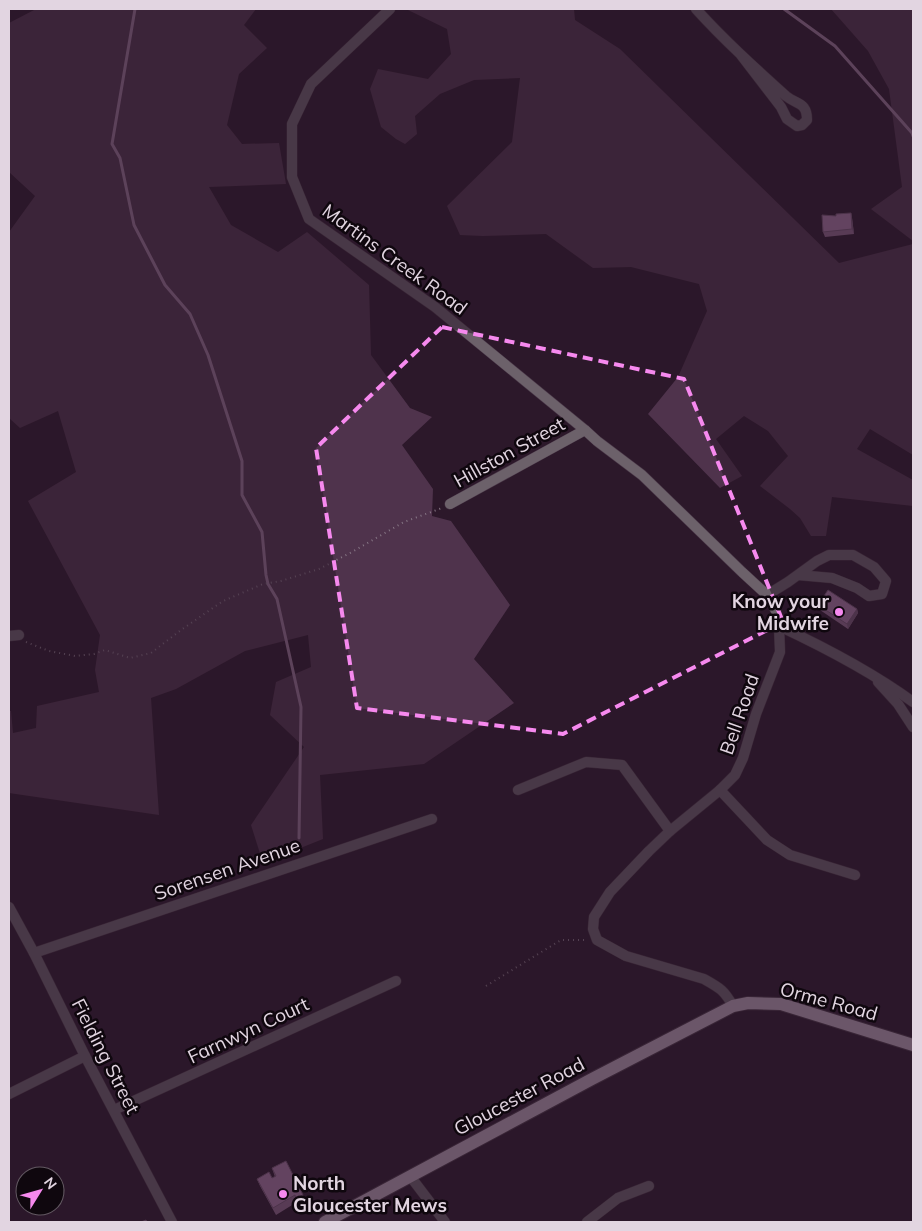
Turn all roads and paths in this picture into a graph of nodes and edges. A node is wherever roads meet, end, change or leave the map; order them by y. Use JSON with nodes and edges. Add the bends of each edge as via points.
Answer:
{"nodes":[{"id":1,"x":390,"y":9,"type":"edge"},
{"id":2,"x":696,"y":9,"type":"edge"},
{"id":3,"x":741,"y":56,"type":"junction"},
{"id":4,"x":586,"y":430,"type":"junction"},
{"id":5,"x":450,"y":504,"type":"joint"},
{"id":6,"x":798,"y":575,"type":"junction"},
{"id":7,"x":767,"y":595,"type":"junction"},
{"id":8,"x":779,"y":626,"type":"junction"},
{"id":9,"x":14,"y":636,"type":"edge"},
{"id":10,"x":871,"y":674,"type":"junction"},
{"id":11,"x":913,"y":702,"type":"edge"},
{"id":12,"x":913,"y":727,"type":"edge"},
{"id":13,"x":518,"y":790,"type":"dead end"},
{"id":14,"x":720,"y":790,"type":"junction"},
{"id":15,"x":432,"y":819,"type":"dead end"},
{"id":16,"x":670,"y":831,"type":"junction"},
{"id":17,"x":855,"y":875,"type":"dead end"},
{"id":18,"x":9,"y":907,"type":"edge"},
{"id":19,"x":597,"y":940,"type":"junction"},
{"id":20,"x":34,"y":953,"type":"junction"},
{"id":21,"x":396,"y":981,"type":"dead end"},
{"id":22,"x":486,"y":986,"type":"dead end"},
{"id":23,"x":733,"y":1006,"type":"junction"},
{"id":24,"x":913,"y":1044,"type":"edge"},
{"id":25,"x":85,"y":1056,"type":"junction"},
{"id":26,"x":9,"y":1094,"type":"edge"},
{"id":27,"x":114,"y":1110,"type":"junction"},
{"id":28,"x":410,"y":1176,"type":"junction"},
{"id":29,"x":649,"y":1186,"type":"dead end"},
{"id":30,"x":172,"y":1222,"type":"edge"},
{"id":31,"x":325,"y":1222,"type":"edge"},
{"id":32,"x":445,"y":1222,"type":"edge"},
{"id":33,"x":587,"y":1222,"type":"edge"}],
"edges":[{"from":1,"to":4,"type":"street","name":"Martins Creek Road","via":[[311,84],[292,124],[292,177],[309,219],[435,307]]},
{"from":2,"to":3,"type":"street"},
{"from":3,"to":3,"type":"street","via":[[789,98],[801,104],[807,113],[807,120],[802,125],[797,126],[788,119]]},
{"from":4,"to":5,"type":"street","name":"Hillston Street"},
{"from":4,"to":7,"type":"street","name":"Bell Road","via":[[642,475]]},
{"from":5,"to":9,"type":"path","via":[[404,522],[319,569],[263,584],[223,601],[151,653],[130,658],[105,650],[75,656],[49,651]]},
{"from":6,"to":6,"type":"street","via":[[829,555],[853,555],[874,567],[886,581],[882,594],[869,596],[832,578]]},
{"from":6,"to":7,"type":"street"},
{"from":7,"to":8,"type":"street","name":"Bell Road","via":[[776,611]]},
{"from":8,"to":10,"type":"street"},
{"from":8,"to":14,"type":"street","name":"Bell Road","via":[[780,652],[756,714],[744,758],[735,776]]},
{"from":10,"to":11,"type":"street"},
{"from":10,"to":12,"type":"street","via":[[898,704]]},
{"from":13,"to":16,"type":"street","via":[[586,762],[622,765]]},
{"from":14,"to":16,"type":"street","name":"Bell Road"},
{"from":14,"to":17,"type":"street","via":[[767,840],[790,855]]},
{"from":15,"to":20,"type":"street","name":"Sorensen Avenue"},
{"from":16,"to":19,"type":"street","name":"Bell Road","via":[[610,892],[594,917],[593,929]]},
{"from":18,"to":20,"type":"street","name":"Fielding Street"},
{"from":19,"to":22,"type":"path","via":[[561,940]]},
{"from":19,"to":23,"type":"street","via":[[626,956],[704,979],[726,993]]},
{"from":20,"to":25,"type":"street","name":"Fielding Street"},
{"from":21,"to":27,"type":"street","name":"Farnwyn Court"},
{"from":23,"to":24,"type":"main road","name":"Orme Road","via":[[781,1004]]},
{"from":23,"to":28,"type":"main road","name":"Gloucester Road"},
{"from":25,"to":26,"type":"street"},
{"from":25,"to":27,"type":"street","name":"Fielding Street"},
{"from":27,"to":30,"type":"street","name":"Fielding Street"},
{"from":28,"to":31,"type":"main road","name":"Gloucester Road"},
{"from":28,"to":32,"type":"street"},
{"from":29,"to":33,"type":"street","via":[[618,1198]]}]}
